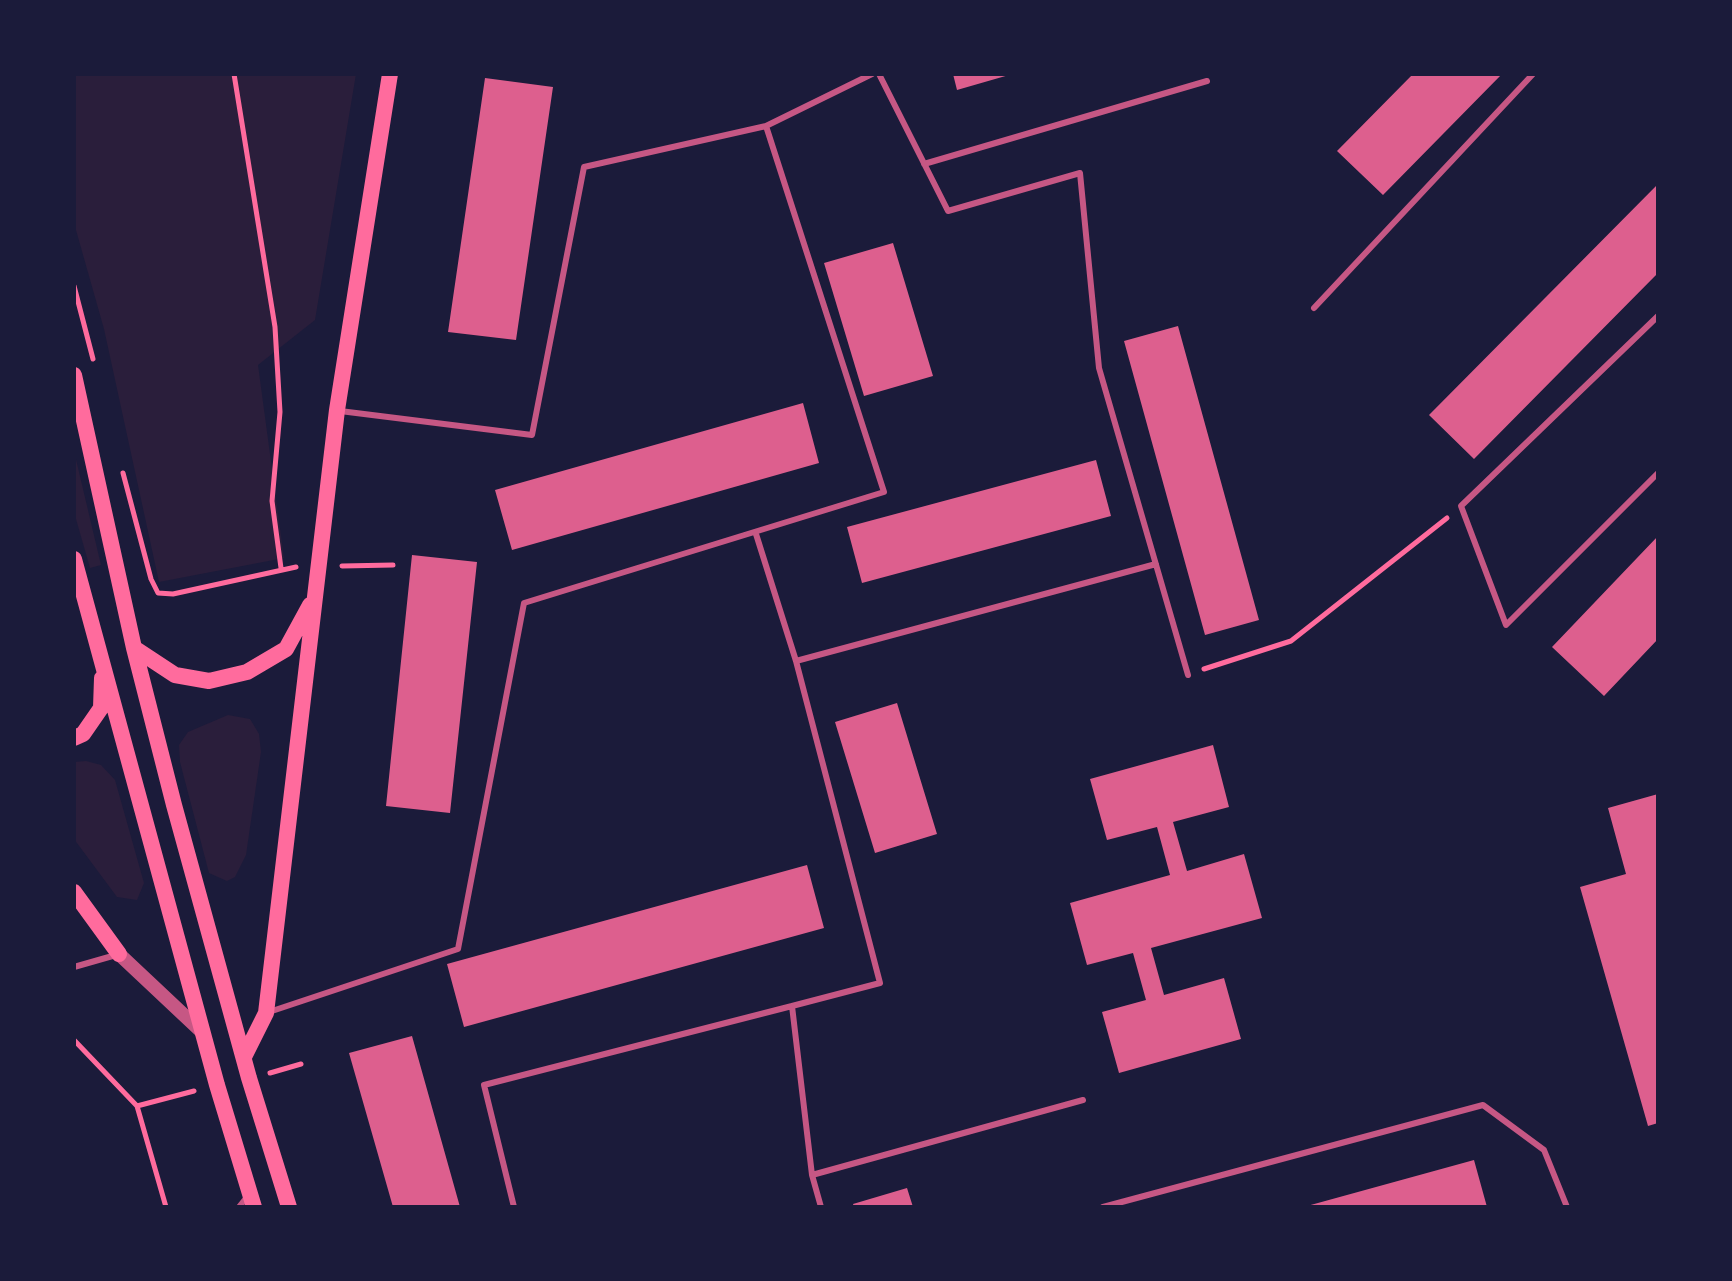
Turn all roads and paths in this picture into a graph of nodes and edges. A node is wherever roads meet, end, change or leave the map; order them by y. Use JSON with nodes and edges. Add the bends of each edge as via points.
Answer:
{"nodes":[{"id":1,"x":234,"y":74,"type":"edge"},
{"id":2,"x":390,"y":74,"type":"edge"},
{"id":3,"x":872,"y":74,"type":"edge"},
{"id":4,"x":879,"y":74,"type":"edge"},
{"id":5,"x":1533,"y":74,"type":"edge"},
{"id":6,"x":1207,"y":81,"type":"dead end"},
{"id":7,"x":766,"y":126,"type":"junction"},
{"id":8,"x":924,"y":164,"type":"junction"},
{"id":9,"x":74,"y":286,"type":"edge"},
{"id":10,"x":1314,"y":308,"type":"dead end"},
{"id":11,"x":1658,"y":316,"type":"edge"},
{"id":12,"x":94,"y":363,"type":"dead end"},
{"id":13,"x":74,"y":375,"type":"edge"},
{"id":14,"x":337,"y":410,"type":"junction"},
{"id":15,"x":122,"y":471,"type":"dead end"},
{"id":16,"x":1658,"y":473,"type":"edge"},
{"id":17,"x":1461,"y":506,"type":"junction"},
{"id":18,"x":756,"y":534,"type":"junction"},
{"id":19,"x":74,"y":559,"type":"edge"},
{"id":20,"x":1156,"y":564,"type":"junction"},
{"id":21,"x":315,"y":597,"type":"junction"},
{"id":22,"x":134,"y":648,"type":"junction"},
{"id":23,"x":103,"y":660,"type":"junction"},
{"id":24,"x":796,"y":661,"type":"junction"},
{"id":25,"x":1188,"y":675,"type":"joint"},
{"id":26,"x":74,"y":738,"type":"edge"},
{"id":27,"x":74,"y":892,"type":"edge"},
{"id":28,"x":119,"y":954,"type":"junction"},
{"id":29,"x":74,"y":967,"type":"edge"},
{"id":30,"x":792,"y":1006,"type":"junction"},
{"id":31,"x":266,"y":1013,"type":"junction"},
{"id":32,"x":203,"y":1033,"type":"junction"},
{"id":33,"x":74,"y":1040,"type":"edge"},
{"id":34,"x":244,"y":1057,"type":"junction"},
{"id":35,"x":1083,"y":1100,"type":"dead end"},
{"id":36,"x":812,"y":1175,"type":"junction"},
{"id":37,"x":248,"y":1203,"type":"edge"},
{"id":38,"x":166,"y":1207,"type":"edge"},
{"id":39,"x":289,"y":1207,"type":"edge"},
{"id":40,"x":514,"y":1207,"type":"edge"},
{"id":41,"x":821,"y":1207,"type":"edge"},
{"id":42,"x":1103,"y":1207,"type":"edge"},
{"id":43,"x":1567,"y":1207,"type":"edge"}],
"edges":[{"from":1,"to":15,"type":"path","via":[[275,327],[280,412],[272,501],[281,568],[158,593]]},
{"from":2,"to":14,"type":"main road"},
{"from":3,"to":7,"type":"lane"},
{"from":4,"to":8,"type":"lane"},
{"from":5,"to":10,"type":"lane"},
{"from":6,"to":8,"type":"lane"},
{"from":7,"to":14,"type":"lane","via":[[584,167],[532,435]]},
{"from":7,"to":18,"type":"lane","via":[[884,492]]},
{"from":8,"to":20,"type":"lane","via":[[948,211],[1080,173],[1099,368]]},
{"from":9,"to":12,"type":"path"},
{"from":11,"to":17,"type":"lane"},
{"from":13,"to":22,"type":"main road"},
{"from":14,"to":21,"type":"main road"},
{"from":16,"to":17,"type":"lane","via":[[1506,625]]},
{"from":17,"to":25,"type":"path","via":[[1291,641]]},
{"from":18,"to":24,"type":"lane"},
{"from":18,"to":31,"type":"lane","via":[[524,603],[458,949]]},
{"from":19,"to":23,"type":"main road"},
{"from":20,"to":24,"type":"lane"},
{"from":20,"to":25,"type":"lane"},
{"from":21,"to":22,"type":"main road","via":[[286,649],[247,672],[209,681],[175,675]]},
{"from":21,"to":31,"type":"main road"},
{"from":22,"to":34,"type":"main road"},
{"from":23,"to":26,"type":"main road","via":[[101,708],[83,734]]},
{"from":23,"to":32,"type":"main road"},
{"from":24,"to":30,"type":"lane","via":[[880,983]]},
{"from":27,"to":28,"type":"main road"},
{"from":28,"to":29,"type":"lane"},
{"from":28,"to":32,"type":"street"},
{"from":30,"to":36,"type":"lane"},
{"from":30,"to":40,"type":"lane","via":[[484,1085]]},
{"from":31,"to":34,"type":"main road"},
{"from":32,"to":37,"type":"main road"},
{"from":33,"to":38,"type":"path","via":[[137,1106]]},
{"from":34,"to":39,"type":"main road"},
{"from":35,"to":36,"type":"lane"},
{"from":36,"to":41,"type":"lane"},
{"from":42,"to":43,"type":"lane","via":[[1483,1105],[1544,1150]]}]}
